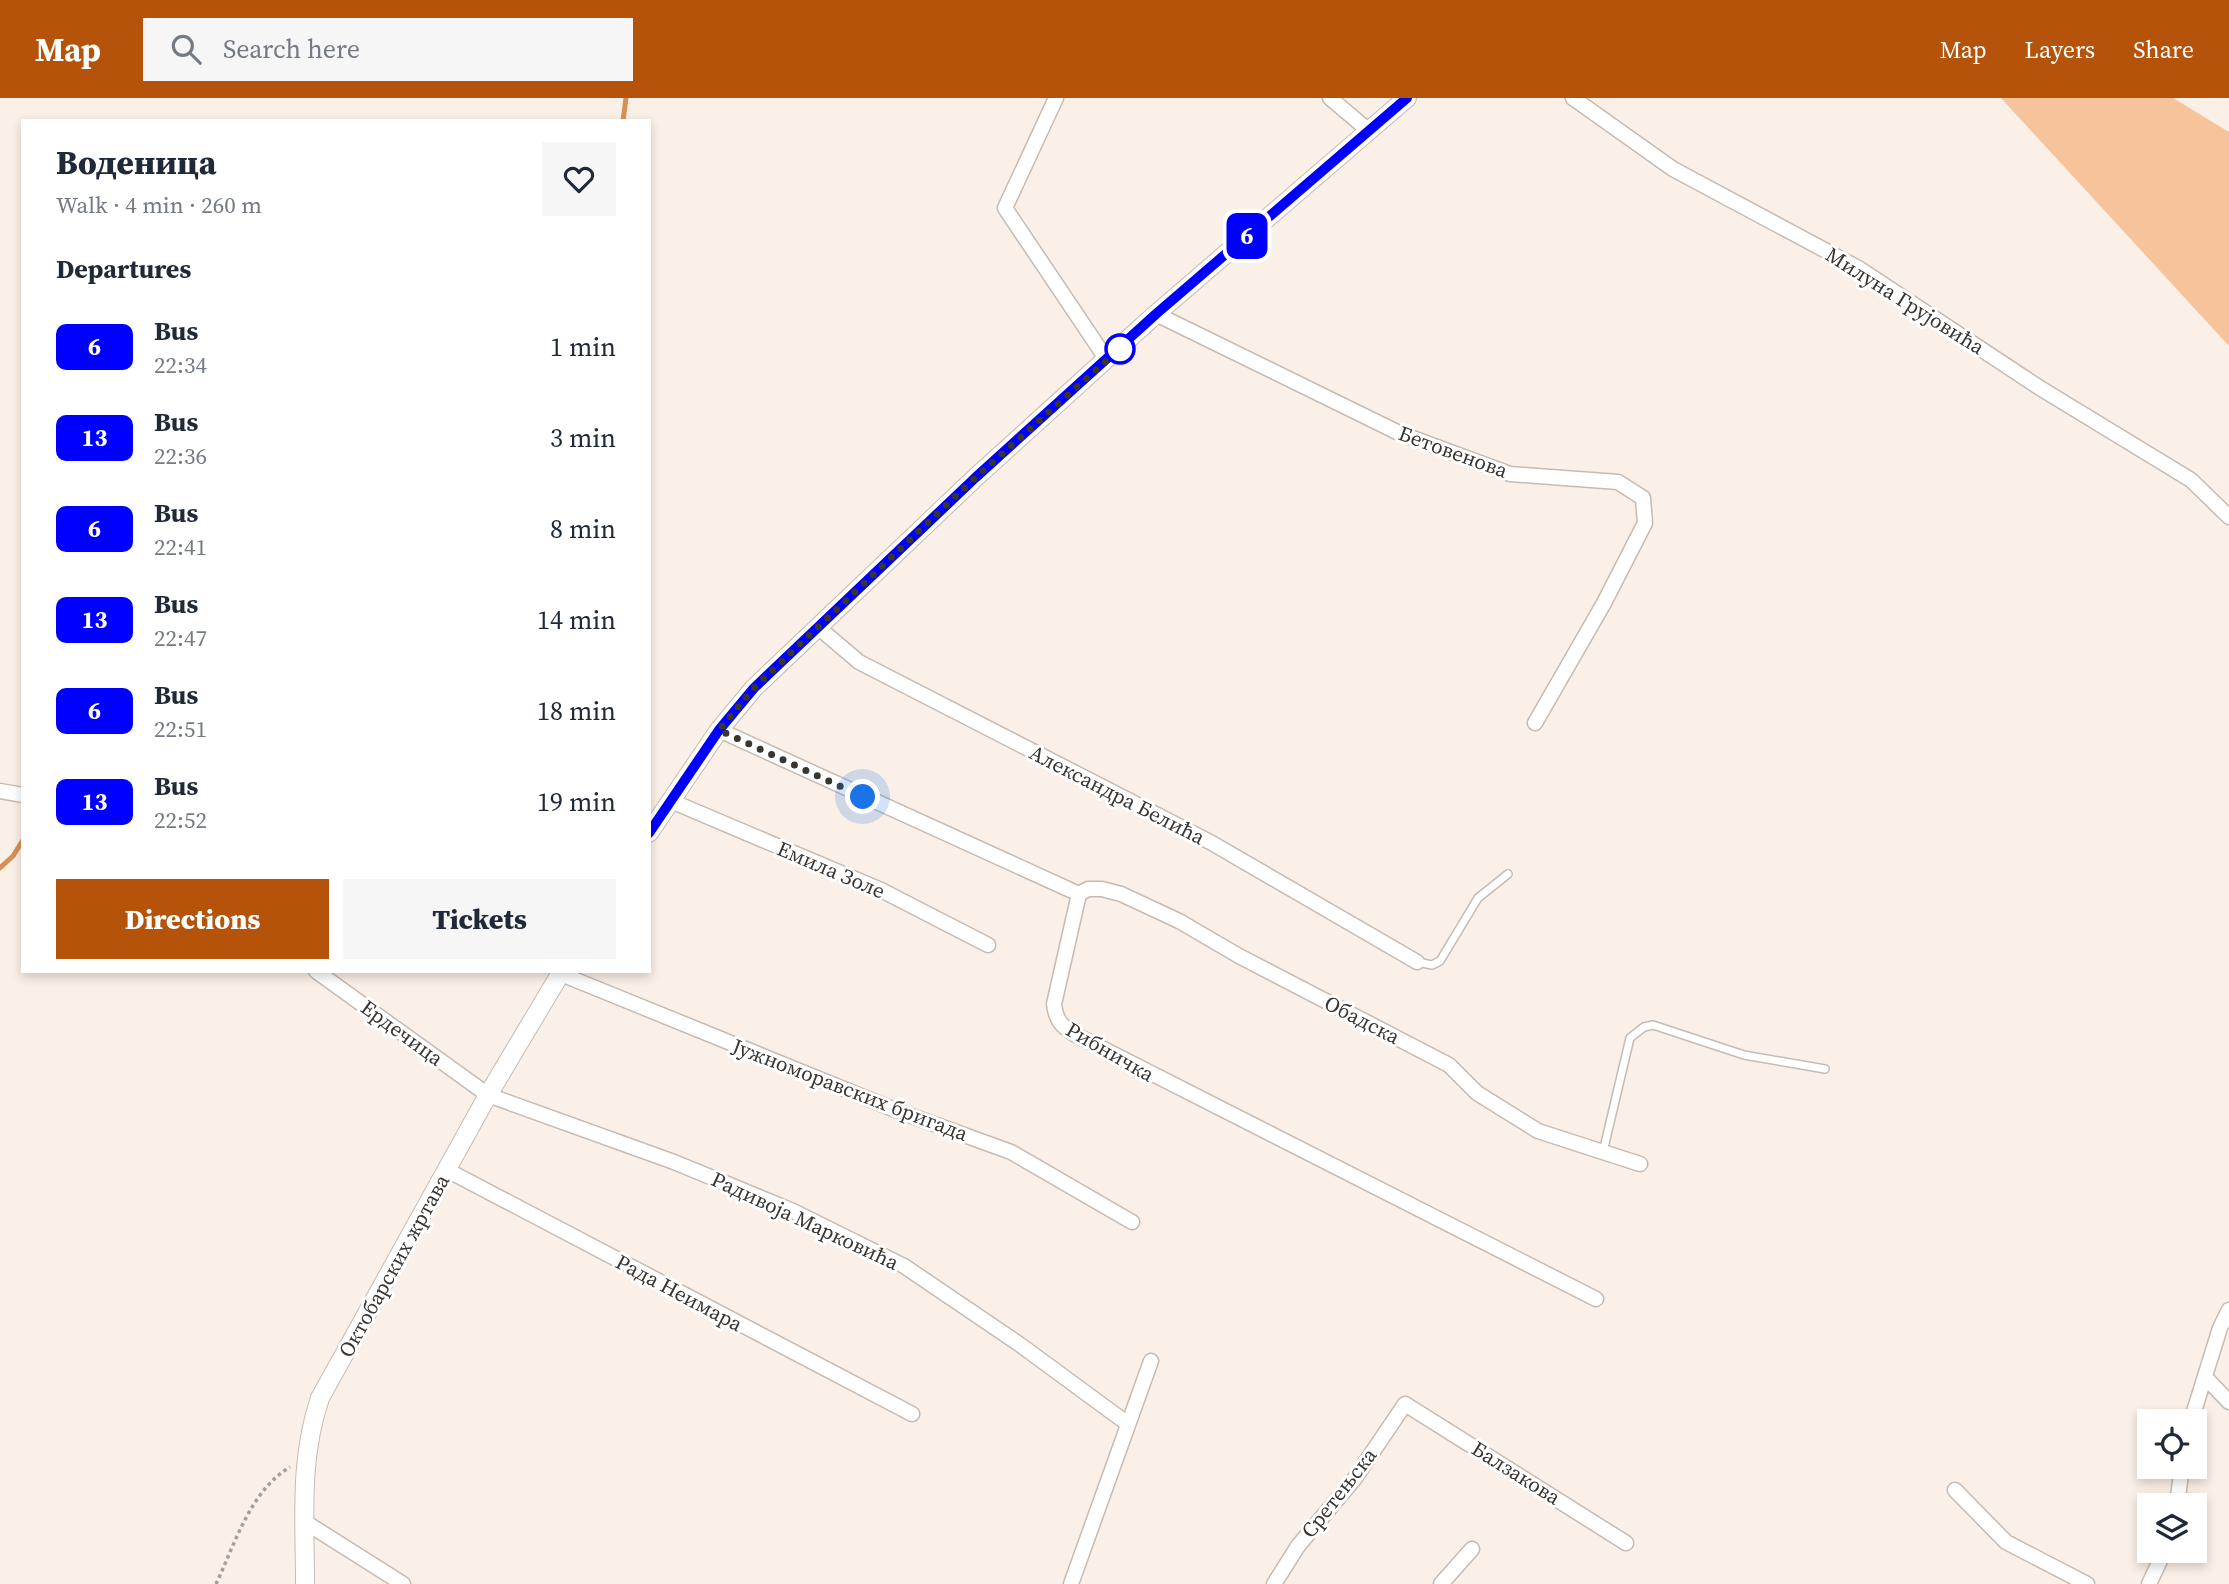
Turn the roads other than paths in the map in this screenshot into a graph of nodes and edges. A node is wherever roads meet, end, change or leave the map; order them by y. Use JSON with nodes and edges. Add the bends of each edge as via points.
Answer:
{"nodes":[{"id":1,"x":1056,"y":98,"type":"edge"},
{"id":2,"x":1330,"y":98,"type":"edge"},
{"id":3,"x":1408,"y":98,"type":"edge"},
{"id":4,"x":1573,"y":98,"type":"edge"},
{"id":5,"x":1370,"y":131,"type":"junction"},
{"id":6,"x":1156,"y":314,"type":"junction"},
{"id":7,"x":1107,"y":360,"type":"junction"},
{"id":8,"x":2229,"y":517,"type":"edge"},
{"id":9,"x":819,"y":628,"type":"junction"},
{"id":10,"x":1535,"y":723,"type":"dead end"},
{"id":11,"x":719,"y":730,"type":"junction"},
{"id":12,"x":0,"y":791,"type":"edge"},
{"id":13,"x":21,"y":795,"type":"edge"},
{"id":14,"x":671,"y":801,"type":"junction"},
{"id":15,"x":651,"y":830,"type":"edge"},
{"id":16,"x":1508,"y":874,"type":"dead end"},
{"id":17,"x":1079,"y":894,"type":"junction"},
{"id":18,"x":988,"y":946,"type":"dead end"},
{"id":19,"x":1417,"y":962,"type":"joint"},
{"id":20,"x":319,"y":973,"type":"edge"},
{"id":21,"x":561,"y":973,"type":"edge"},
{"id":22,"x":1825,"y":1069,"type":"dead end"},
{"id":23,"x":488,"y":1095,"type":"junction"},
{"id":24,"x":1603,"y":1152,"type":"junction"},
{"id":25,"x":1640,"y":1164,"type":"dead end"},
{"id":26,"x":447,"y":1170,"type":"junction"},
{"id":27,"x":1132,"y":1222,"type":"dead end"},
{"id":28,"x":1596,"y":1299,"type":"dead end"},
{"id":29,"x":2229,"y":1310,"type":"edge"},
{"id":30,"x":1152,"y":1361,"type":"dead end"},
{"id":31,"x":2205,"y":1377,"type":"junction"},
{"id":32,"x":2229,"y":1402,"type":"edge"},
{"id":33,"x":1405,"y":1404,"type":"joint"},
{"id":34,"x":2195,"y":1409,"type":"edge"},
{"id":35,"x":912,"y":1414,"type":"dead end"},
{"id":36,"x":1128,"y":1424,"type":"junction"},
{"id":37,"x":1955,"y":1490,"type":"dead end"},
{"id":38,"x":305,"y":1522,"type":"junction"},
{"id":39,"x":1626,"y":1543,"type":"dead end"},
{"id":40,"x":1472,"y":1549,"type":"dead end"},
{"id":41,"x":2159,"y":1563,"type":"edge"},
{"id":42,"x":305,"y":1584,"type":"edge"},
{"id":43,"x":403,"y":1584,"type":"edge"},
{"id":44,"x":1071,"y":1584,"type":"edge"},
{"id":45,"x":1274,"y":1584,"type":"edge"},
{"id":46,"x":1441,"y":1584,"type":"edge"},
{"id":47,"x":2087,"y":1584,"type":"edge"},
{"id":48,"x":2149,"y":1584,"type":"edge"}],
"edges":[{"from":1,"to":7,"type":"street","via":[[1005,208]]},
{"from":2,"to":5,"type":"street"},
{"from":3,"to":5,"type":"street"},
{"from":4,"to":8,"type":"street","name":"Милуна Грујовића","via":[[1673,169],[1860,269],[2040,388],[2191,480]]},
{"from":5,"to":6,"type":"street"},
{"from":6,"to":7,"type":"street"},
{"from":6,"to":10,"type":"street","name":"Бетовенова","via":[[1399,433],[1510,474],[1618,482],[1643,498],[1644,523]]},
{"from":7,"to":9,"type":"street","via":[[975,478]]},
{"from":9,"to":11,"type":"street","via":[[754,688]]},
{"from":9,"to":19,"type":"street","name":"Александра Белића","via":[[859,662],[1210,842]]},
{"from":11,"to":14,"type":"street"},
{"from":11,"to":17,"type":"street"},
{"from":12,"to":13,"type":"street"},
{"from":14,"to":15,"type":"street"},
{"from":14,"to":18,"type":"street","name":"Емила Золе","via":[[881,890]]},
{"from":16,"to":19,"type":"lane","via":[[1478,898],[1440,961],[1432,965]]},
{"from":17,"to":24,"type":"street","name":"Обадска","via":[[1102,889],[1121,894],[1179,921],[1449,1065],[1477,1093],[1538,1131]]},
{"from":17,"to":28,"type":"street","name":"Рибничка","via":[[1054,1004],[1061,1026]]},
{"from":20,"to":23,"type":"street","name":"Ердечица"},
{"from":21,"to":23,"type":"street","name":"Октобарских жртава"},
{"from":21,"to":27,"type":"street","name":"Јужноморавских бригада","via":[[898,1111],[1011,1152]]},
{"from":22,"to":24,"type":"lane","via":[[1744,1055],[1666,1027],[1644,1027],[1630,1038]]},
{"from":23,"to":26,"type":"street","name":"Октобарских жртава"},
{"from":23,"to":36,"type":"street","name":"Радивоја Марковића","via":[[674,1162],[855,1239],[904,1266]]},
{"from":24,"to":25,"type":"street","name":"Обадска"},
{"from":26,"to":35,"type":"street","name":"Рада Неимара"},
{"from":26,"to":38,"type":"street","name":"Октобарских жртава","via":[[320,1398],[305,1458]]},
{"from":29,"to":31,"type":"street"},
{"from":30,"to":36,"type":"street"},
{"from":31,"to":32,"type":"street"},
{"from":31,"to":34,"type":"street"},
{"from":33,"to":39,"type":"street","name":"Балзакова"},
{"from":33,"to":45,"type":"street","name":"Сретењска"},
{"from":36,"to":44,"type":"street"},
{"from":37,"to":47,"type":"street","via":[[2006,1542]]},
{"from":38,"to":42,"type":"street","name":"Октобарских жртава"},
{"from":38,"to":43,"type":"street"},
{"from":40,"to":46,"type":"street"},
{"from":41,"to":48,"type":"street"}]}
